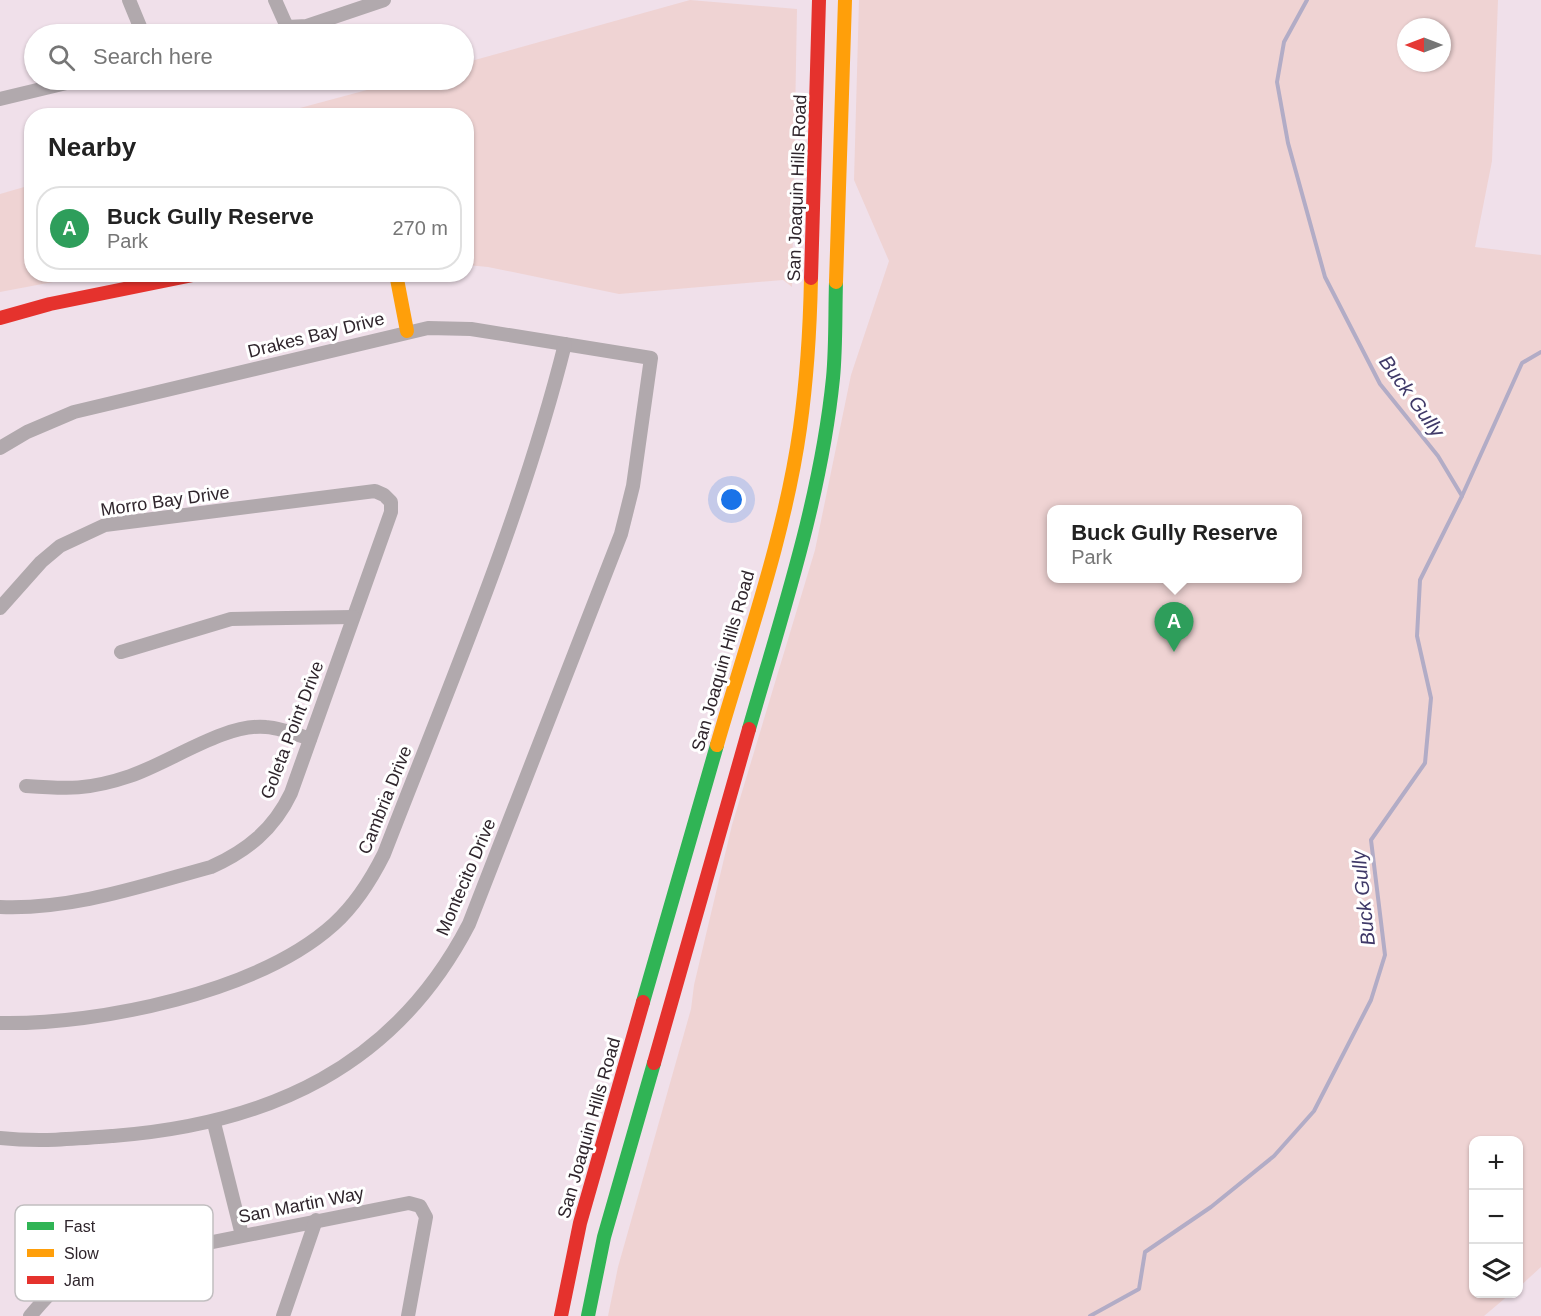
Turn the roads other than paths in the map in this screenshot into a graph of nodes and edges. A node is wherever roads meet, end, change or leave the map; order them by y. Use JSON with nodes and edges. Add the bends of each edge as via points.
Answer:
{"nodes":[{"id":1,"x":129,"y":0,"type":"edge"},
{"id":2,"x":275,"y":0,"type":"edge"},
{"id":3,"x":384,"y":0,"type":"edge"},
{"id":4,"x":819,"y":0,"type":"edge"},
{"id":5,"x":845,"y":0,"type":"edge"},
{"id":6,"x":139,"y":24,"type":"edge"},
{"id":7,"x":286,"y":24,"type":"edge"},
{"id":8,"x":313,"y":24,"type":"edge"},
{"id":9,"x":37,"y":90,"type":"edge"},
{"id":10,"x":0,"y":99,"type":"edge"},
{"id":11,"x":159,"y":282,"type":"edge"},
{"id":12,"x":398,"y":282,"type":"edge"},
{"id":13,"x":0,"y":318,"type":"edge"},
{"id":14,"x":407,"y":331,"type":"junction"},
{"id":15,"x":565,"y":344,"type":"junction"},
{"id":16,"x":651,"y":358,"type":"joint"},
{"id":17,"x":0,"y":448,"type":"edge"},
{"id":18,"x":364,"y":492,"type":"joint"},
{"id":19,"x":0,"y":608,"type":"edge"},
{"id":20,"x":353,"y":617,"type":"junction"},
{"id":21,"x":121,"y":652,"type":"dead end"},
{"id":22,"x":310,"y":739,"type":"junction"},
{"id":23,"x":26,"y":786,"type":"dead end"},
{"id":24,"x":0,"y":907,"type":"edge"},
{"id":25,"x":0,"y":1023,"type":"edge"},
{"id":26,"x":214,"y":1123,"type":"junction"},
{"id":27,"x":0,"y":1138,"type":"edge"},
{"id":28,"x":316,"y":1220,"type":"junction"},
{"id":29,"x":242,"y":1234,"type":"junction"},
{"id":30,"x":213,"y":1240,"type":"edge"},
{"id":31,"x":43,"y":1301,"type":"edge"},
{"id":32,"x":30,"y":1316,"type":"edge"},
{"id":33,"x":283,"y":1316,"type":"edge"},
{"id":34,"x":408,"y":1316,"type":"edge"},
{"id":35,"x":561,"y":1316,"type":"edge"},
{"id":36,"x":588,"y":1316,"type":"edge"}],
"edges":[{"from":1,"to":6,"type":"street"},
{"from":2,"to":7,"type":"street"},
{"from":3,"to":8,"type":"street"},
{"from":4,"to":35,"type":"main road","name":"San Joaquin Hills Road","via":[[809,350],[801,429],[782,518],[580,1222]]},
{"from":5,"to":36,"type":"main road","via":[[836,342],[818,473],[793,577],[604,1237]]},
{"from":9,"to":10,"type":"street"},
{"from":11,"to":13,"type":"main road"},
{"from":12,"to":14,"type":"main road"},
{"from":14,"to":15,"type":"street","name":"Drakes Bay Drive","via":[[471,328]]},
{"from":14,"to":17,"type":"street","name":"Drakes Bay Drive","via":[[74,412]]},
{"from":15,"to":16,"type":"street","name":"Drakes Bay Drive"},
{"from":15,"to":25,"type":"street","name":"Cambria Drive","via":[[535,456],[384,854],[349,908],[300,949],[260,970],[204,991],[69,1021]]},
{"from":16,"to":26,"type":"street","name":"Montecito Drive","via":[[633,486],[621,534],[478,902],[454,953],[415,1005],[357,1057],[299,1092]]},
{"from":18,"to":19,"type":"street","name":"Morro Bay Drive","via":[[105,525],[54,551]]},
{"from":18,"to":20,"type":"street","name":"Goleta Point Drive","via":[[375,491],[391,502]]},
{"from":20,"to":21,"type":"street","via":[[231,620]]},
{"from":20,"to":22,"type":"street","name":"Goleta Point Drive"},
{"from":22,"to":23,"type":"street","via":[[266,727],[238,729],[171,760],[107,783],[76,790]]},
{"from":22,"to":24,"type":"street","name":"Goleta Point Drive","via":[[285,806],[259,839],[230,859],[83,902]]},
{"from":26,"to":27,"type":"street","name":"Montecito Drive","via":[[68,1140]]},
{"from":26,"to":29,"type":"street"},
{"from":28,"to":29,"type":"street","name":"San Martin Way"},
{"from":28,"to":33,"type":"street"},
{"from":28,"to":34,"type":"street","name":"San Martin Way","via":[[401,1203],[420,1206],[426,1217],[425,1228]]},
{"from":29,"to":30,"type":"street","name":"San Martin Way"},
{"from":31,"to":32,"type":"street","name":"San Martin Way"}]}
